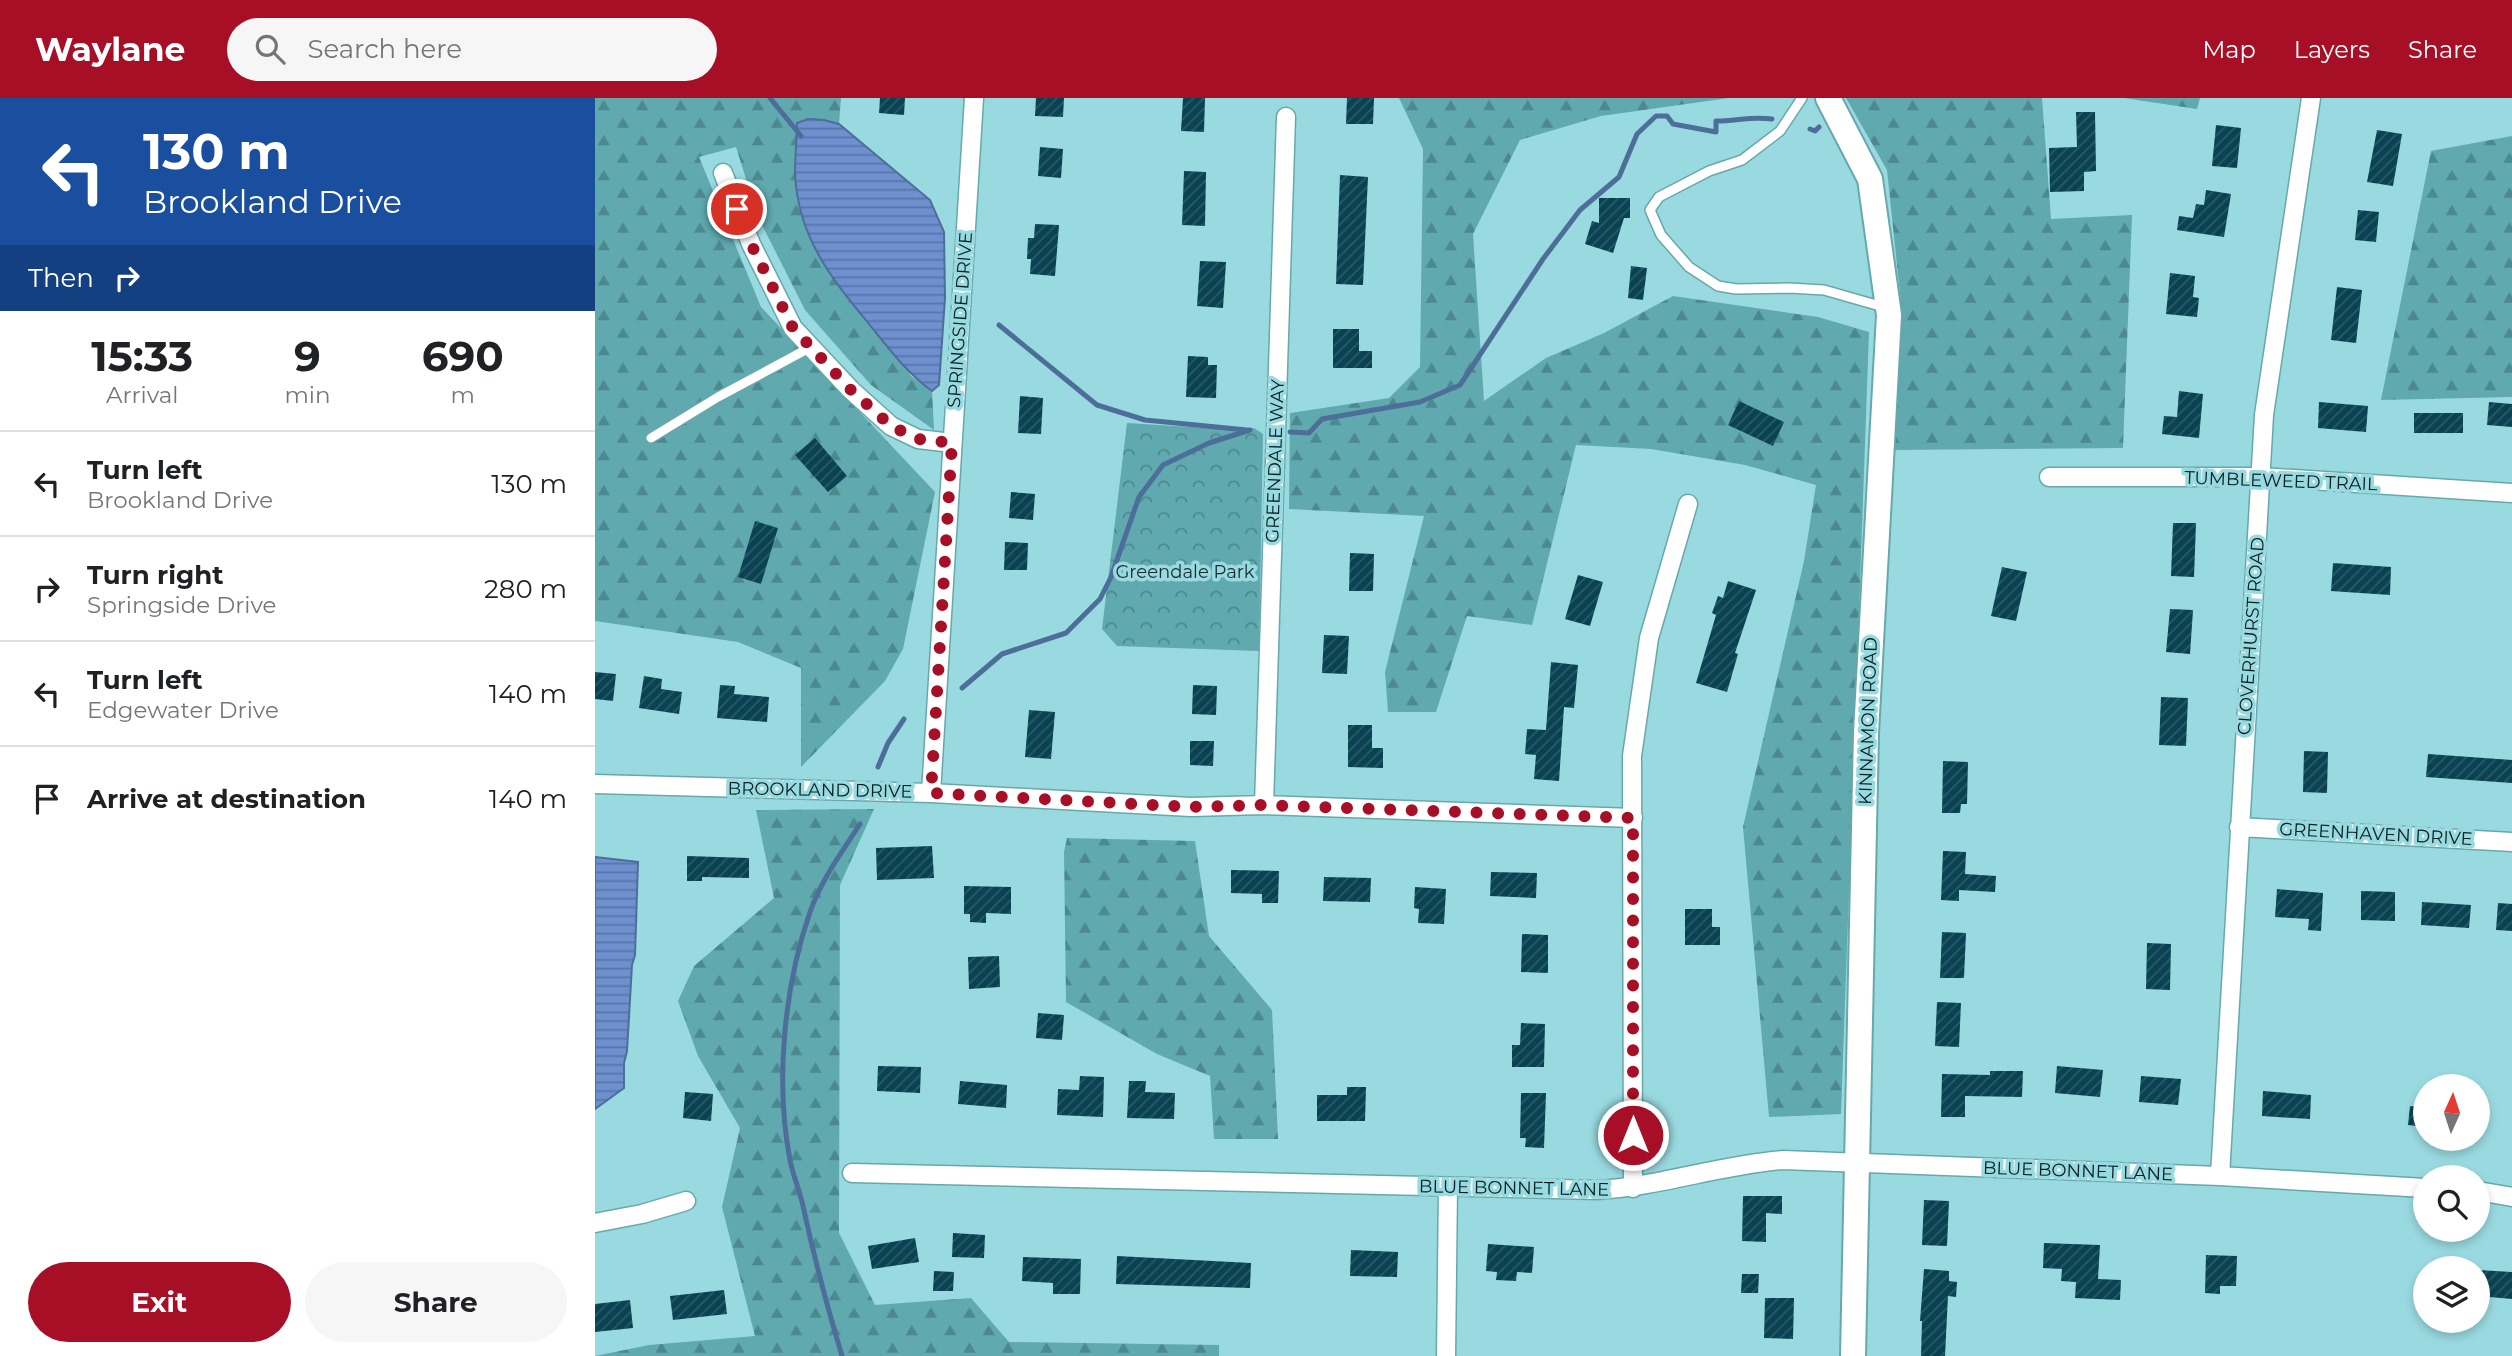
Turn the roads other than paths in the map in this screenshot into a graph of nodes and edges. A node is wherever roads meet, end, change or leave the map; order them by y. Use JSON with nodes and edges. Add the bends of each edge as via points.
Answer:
{"nodes":[{"id":1,"x":974,"y":98,"type":"edge"},
{"id":2,"x":1803,"y":98,"type":"edge"},
{"id":3,"x":1828,"y":98,"type":"edge"},
{"id":4,"x":2311,"y":98,"type":"edge"},
{"id":5,"x":1286,"y":117,"type":"dead end"},
{"id":6,"x":723,"y":173,"type":"dead end"},
{"id":7,"x":1888,"y":308,"type":"junction"},
{"id":8,"x":811,"y":347,"type":"junction"},
{"id":9,"x":651,"y":438,"type":"dead end"},
{"id":10,"x":952,"y":443,"type":"junction"},
{"id":11,"x":2049,"y":477,"type":"dead end"},
{"id":12,"x":2261,"y":477,"type":"junction"},
{"id":13,"x":2512,"y":493,"type":"edge"},
{"id":14,"x":1688,"y":504,"type":"dead end"},
{"id":15,"x":595,"y":784,"type":"edge"},
{"id":16,"x":931,"y":793,"type":"junction"},
{"id":17,"x":1264,"y":805,"type":"junction"},
{"id":18,"x":1633,"y":818,"type":"junction"},
{"id":19,"x":2239,"y":827,"type":"junction"},
{"id":20,"x":2512,"y":842,"type":"edge"},
{"id":21,"x":1858,"y":1162,"type":"junction"},
{"id":22,"x":852,"y":1172,"type":"dead end"},
{"id":23,"x":2220,"y":1176,"type":"junction"},
{"id":24,"x":1448,"y":1187,"type":"junction"},
{"id":25,"x":2413,"y":1187,"type":"edge"},
{"id":26,"x":1633,"y":1188,"type":"junction"},
{"id":27,"x":2490,"y":1193,"type":"edge"},
{"id":28,"x":2512,"y":1197,"type":"edge"},
{"id":29,"x":686,"y":1201,"type":"dead end"},
{"id":30,"x":595,"y":1223,"type":"edge"},
{"id":31,"x":1446,"y":1356,"type":"edge"},
{"id":32,"x":1853,"y":1356,"type":"edge"}],
"edges":[{"from":1,"to":10,"type":"street","name":"SPRINGSIDE DRIVE"},
{"from":2,"to":7,"type":"lane","via":[[1780,131],[1742,160],[1659,197],[1650,210],[1661,235],[1689,267],[1719,286],[1824,290]]},
{"from":3,"to":7,"type":"main road","name":"KINNAMON ROAD","via":[[1870,179]]},
{"from":4,"to":12,"type":"street","name":"CLOVERHURST ROAD","via":[[2264,415]]},
{"from":5,"to":17,"type":"street","name":"GREENDALE WAY"},
{"from":6,"to":8,"type":"street","via":[[751,244],[793,328]]},
{"from":7,"to":21,"type":"main road","name":"KINNAMON ROAD","via":[[1866,733]]},
{"from":8,"to":9,"type":"lane"},
{"from":8,"to":10,"type":"street","via":[[891,426],[918,439]]},
{"from":10,"to":16,"type":"street","name":"SPRINGSIDE DRIVE"},
{"from":11,"to":12,"type":"street","name":"TUMBLEWEED TRAIL"},
{"from":12,"to":13,"type":"street","name":"TUMBLEWEED TRAIL"},
{"from":12,"to":19,"type":"street","name":"CLOVERHURST ROAD"},
{"from":14,"to":18,"type":"street","via":[[1649,638],[1632,756]]},
{"from":15,"to":16,"type":"street","name":"BROOKLAND DRIVE"},
{"from":16,"to":17,"type":"street","name":"BROOKLAND DRIVE","via":[[1191,807]]},
{"from":17,"to":18,"type":"street","name":"BROOKLAND DRIVE"},
{"from":18,"to":26,"type":"street"},
{"from":19,"to":20,"type":"street","name":"GREENHAVEN DRIVE"},
{"from":19,"to":23,"type":"street","name":"CLOVERHURST ROAD"},
{"from":21,"to":23,"type":"street","name":"BLUE BONNET LANE"},
{"from":21,"to":26,"type":"street","name":"BLUE BONNET LANE","via":[[1748,1163]]},
{"from":21,"to":32,"type":"main road","name":"KINNAMON ROAD"},
{"from":22,"to":24,"type":"street","name":"BLUE BONNET LANE"},
{"from":23,"to":25,"type":"street","name":"BLUE BONNET LANE"},
{"from":24,"to":26,"type":"street","name":"BLUE BONNET LANE"},
{"from":24,"to":31,"type":"street"},
{"from":27,"to":28,"type":"street"},
{"from":29,"to":30,"type":"street"}]}
